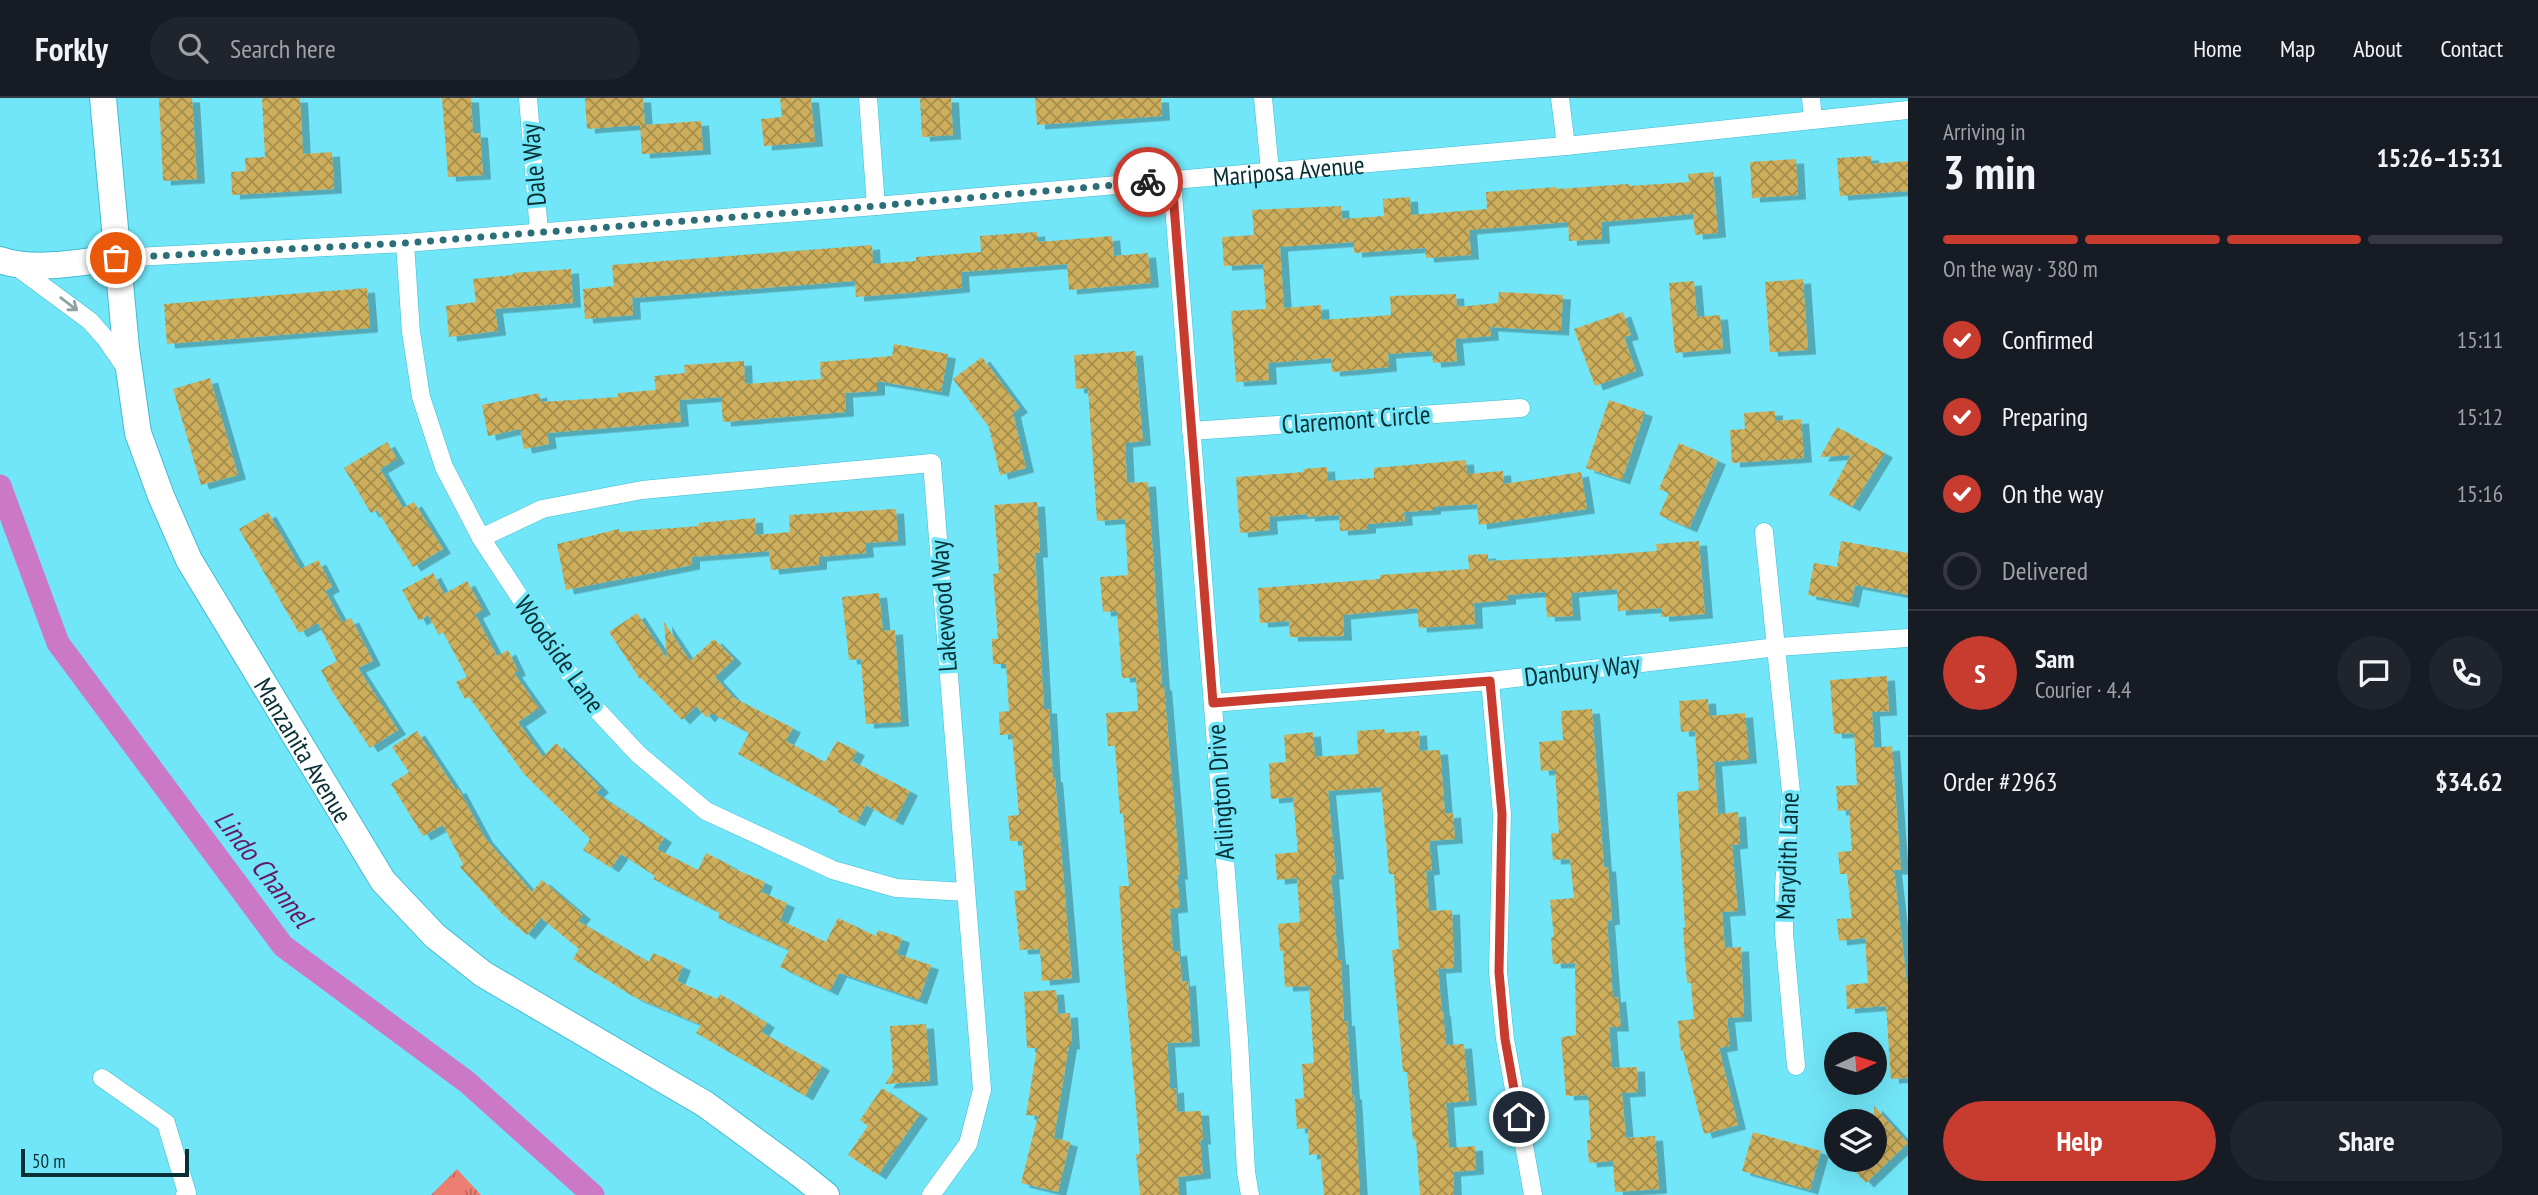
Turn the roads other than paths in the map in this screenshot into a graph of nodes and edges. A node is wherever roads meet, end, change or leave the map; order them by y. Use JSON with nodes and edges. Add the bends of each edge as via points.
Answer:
{"nodes":[{"id":1,"x":103,"y":98,"type":"edge"},
{"id":2,"x":528,"y":98,"type":"edge"},
{"id":3,"x":868,"y":98,"type":"edge"},
{"id":4,"x":1263,"y":98,"type":"edge"},
{"id":5,"x":1560,"y":98,"type":"edge"},
{"id":6,"x":1811,"y":98,"type":"edge"},
{"id":7,"x":1908,"y":110,"type":"edge"},
{"id":8,"x":1813,"y":120,"type":"junction"},
{"id":9,"x":1566,"y":146,"type":"junction"},
{"id":10,"x":1270,"y":171,"type":"junction"},
{"id":11,"x":1172,"y":180,"type":"junction"},
{"id":12,"x":876,"y":206,"type":"junction"},
{"id":13,"x":539,"y":232,"type":"junction"},
{"id":14,"x":405,"y":243,"type":"junction"},
{"id":15,"x":116,"y":258,"type":"junction"},
{"id":16,"x":7,"y":262,"type":"edge"},
{"id":17,"x":129,"y":373,"type":"junction"},
{"id":18,"x":1521,"y":408,"type":"dead end"},
{"id":19,"x":1191,"y":431,"type":"junction"},
{"id":20,"x":1764,"y":532,"type":"dead end"},
{"id":21,"x":481,"y":538,"type":"junction"},
{"id":22,"x":1908,"y":638,"type":"edge"},
{"id":23,"x":1777,"y":647,"type":"junction"},
{"id":24,"x":1490,"y":681,"type":"junction"},
{"id":25,"x":1213,"y":703,"type":"junction"},
{"id":26,"x":966,"y":892,"type":"junction"},
{"id":27,"x":1796,"y":1066,"type":"dead end"},
{"id":28,"x":102,"y":1078,"type":"dead end"},
{"id":29,"x":185,"y":1195,"type":"edge"},
{"id":30,"x":826,"y":1195,"type":"edge"},
{"id":31,"x":931,"y":1195,"type":"edge"},
{"id":32,"x":1250,"y":1195,"type":"edge"},
{"id":33,"x":1533,"y":1195,"type":"edge"}],
"edges":[{"from":1,"to":15,"type":"street","name":"Manzanita Avenue"},
{"from":2,"to":13,"type":"street","name":"Dale Way"},
{"from":3,"to":12,"type":"street"},
{"from":4,"to":10,"type":"street"},
{"from":5,"to":9,"type":"street"},
{"from":6,"to":8,"type":"street"},
{"from":7,"to":8,"type":"street","name":"Mariposa Avenue"},
{"from":8,"to":9,"type":"street","name":"Mariposa Avenue"},
{"from":9,"to":10,"type":"street","name":"Mariposa Avenue"},
{"from":10,"to":11,"type":"street","name":"Mariposa Avenue"},
{"from":11,"to":12,"type":"street","name":"Mariposa Avenue"},
{"from":11,"to":19,"type":"street","name":"Arlington Drive"},
{"from":12,"to":13,"type":"street","name":"Mariposa Avenue"},
{"from":13,"to":14,"type":"street","name":"Mariposa Avenue"},
{"from":14,"to":15,"type":"street","name":"Mariposa Avenue"},
{"from":14,"to":21,"type":"street","name":"Woodside Lane","via":[[421,397],[444,467]]},
{"from":15,"to":16,"type":"street","name":"Mariposa Avenue","via":[[59,264]]},
{"from":15,"to":17,"type":"street","name":"Manzanita Avenue"},
{"from":16,"to":17,"type":"street","one_way":true,"via":[[90,321]]},
{"from":17,"to":30,"type":"street","name":"Manzanita Avenue","via":[[138,433],[190,560],[383,881],[435,936],[483,974],[705,1104]]},
{"from":18,"to":19,"type":"street","name":"Claremont Circle"},
{"from":19,"to":25,"type":"street","name":"Arlington Drive"},
{"from":20,"to":23,"type":"street","name":"Marydith Lane"},
{"from":21,"to":26,"type":"street","name":"Woodside Lane","via":[[585,697],[638,754],[706,811],[833,870],[896,888]]},
{"from":21,"to":26,"type":"street","name":"Lakewood Way","via":[[542,509],[642,490],[932,463]]},
{"from":22,"to":23,"type":"street","name":"Danbury Way"},
{"from":23,"to":24,"type":"street","name":"Danbury Way"},
{"from":23,"to":27,"type":"street","name":"Marydith Lane","via":[[1791,792],[1784,933]]},
{"from":24,"to":25,"type":"street","name":"Danbury Way"},
{"from":24,"to":33,"type":"street","via":[[1502,814],[1499,972],[1505,1039]]},
{"from":25,"to":32,"type":"street","name":"Arlington Drive"},
{"from":26,"to":31,"type":"street","name":"Lakewood Way","via":[[982,1090],[968,1144]]},
{"from":28,"to":29,"type":"street","via":[[166,1124]]}]}
